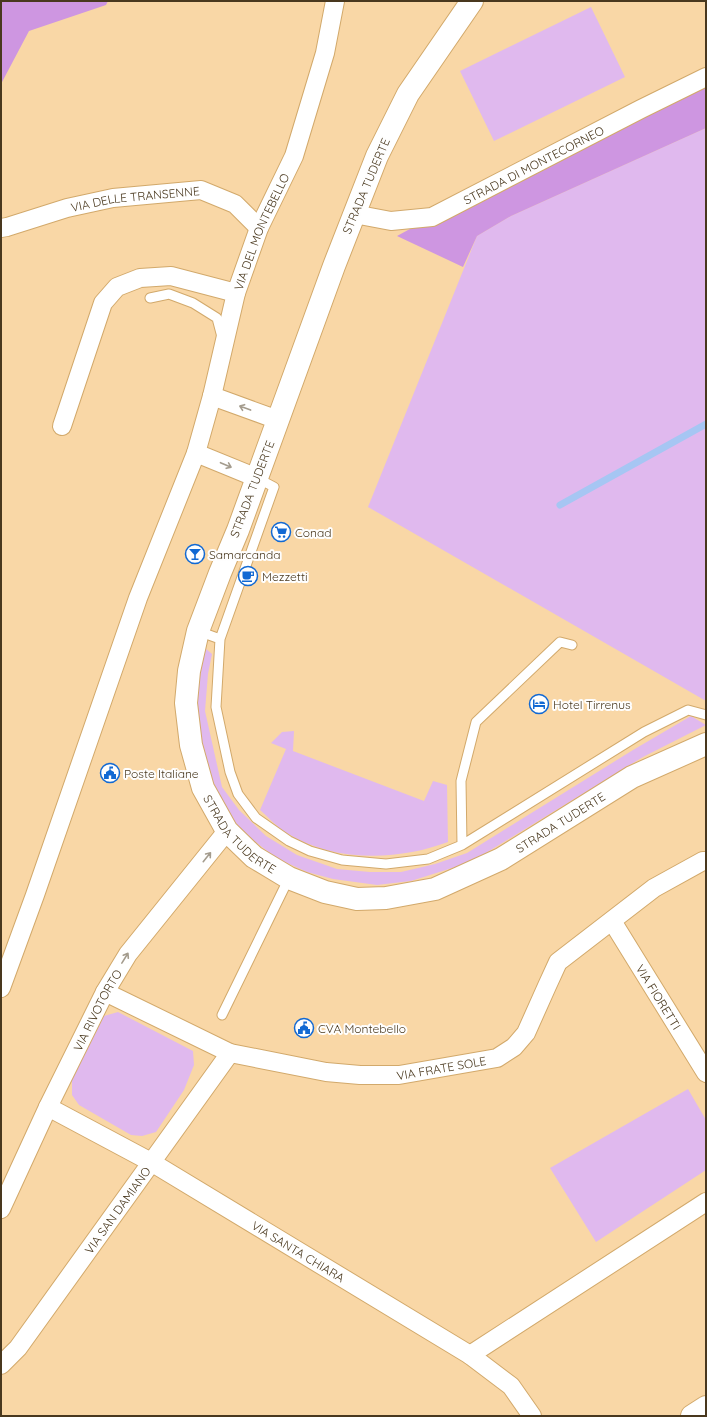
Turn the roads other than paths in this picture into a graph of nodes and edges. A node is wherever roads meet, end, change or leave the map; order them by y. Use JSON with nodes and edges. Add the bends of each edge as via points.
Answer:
{"nodes":[{"id":1,"x":335,"y":1,"type":"edge"},
{"id":2,"x":472,"y":1,"type":"edge"},
{"id":3,"x":706,"y":77,"type":"edge"},
{"id":4,"x":354,"y":214,"type":"junction"},
{"id":5,"x":1,"y":228,"type":"edge"},
{"id":6,"x":259,"y":228,"type":"junction"},
{"id":7,"x":236,"y":292,"type":"junction"},
{"id":8,"x":150,"y":298,"type":"dead end"},
{"id":9,"x":224,"y":344,"type":"junction"},
{"id":10,"x":212,"y":396,"type":"junction"},
{"id":11,"x":278,"y":420,"type":"junction"},
{"id":12,"x":62,"y":426,"type":"dead end"},
{"id":13,"x":196,"y":452,"type":"junction"},
{"id":14,"x":257,"y":478,"type":"junction"},
{"id":15,"x":230,"y":578,"type":"junction"},
{"id":16,"x":198,"y":631,"type":"junction"},
{"id":17,"x":220,"y":639,"type":"junction"},
{"id":18,"x":572,"y":645,"type":"dead end"},
{"id":19,"x":706,"y":715,"type":"edge"},
{"id":20,"x":706,"y":744,"type":"edge"},
{"id":21,"x":227,"y":831,"type":"junction"},
{"id":22,"x":462,"y":845,"type":"junction"},
{"id":23,"x":706,"y":861,"type":"edge"},
{"id":24,"x":289,"y":878,"type":"junction"},
{"id":25,"x":612,"y":921,"type":"junction"},
{"id":26,"x":1,"y":988,"type":"edge"},
{"id":27,"x":105,"y":992,"type":"junction"},
{"id":28,"x":222,"y":1015,"type":"dead end"},
{"id":29,"x":230,"y":1053,"type":"junction"},
{"id":30,"x":706,"y":1073,"type":"edge"},
{"id":31,"x":48,"y":1107,"type":"junction"},
{"id":32,"x":151,"y":1162,"type":"junction"},
{"id":33,"x":706,"y":1202,"type":"edge"},
{"id":34,"x":1,"y":1209,"type":"edge"},
{"id":35,"x":470,"y":1355,"type":"junction"},
{"id":36,"x":1,"y":1365,"type":"edge"},
{"id":37,"x":706,"y":1407,"type":"edge"},
{"id":38,"x":532,"y":1416,"type":"edge"},
{"id":39,"x":692,"y":1416,"type":"edge"}],
"edges":[{"from":1,"to":6,"type":"street","name":"VIA DEL MONTEBELLO","via":[[324,53],[294,156]]},
{"from":2,"to":4,"type":"main road","name":"STRADA TUDERTE","via":[[408,94],[377,156]]},
{"from":3,"to":4,"type":"street","name":"STRADA DI MONTECORNEO","via":[[432,217],[391,221]]},
{"from":4,"to":11,"type":"main road","name":"STRADA TUDERTE"},
{"from":5,"to":6,"type":"street","name":"VIA DELLE TRANSENNE","via":[[67,208],[114,198],[201,190],[235,204]]},
{"from":6,"to":7,"type":"street","name":"VIA DEL MONTEBELLO"},
{"from":7,"to":9,"type":"street","name":"VIA DEL MONTEBELLO"},
{"from":7,"to":12,"type":"street","via":[[171,276],[140,278],[117,287],[103,303]]},
{"from":8,"to":9,"type":"lane","via":[[169,294],[193,303],[216,318]]},
{"from":9,"to":10,"type":"street","name":"VIA DEL MONTEBELLO"},
{"from":11,"to":10,"type":"street","one_way":true},
{"from":10,"to":13,"type":"street","name":"VIA DEL MONTEBELLO"},
{"from":11,"to":14,"type":"main road","name":"STRADA TUDERTE"},
{"from":13,"to":14,"type":"street","one_way":true},
{"from":13,"to":26,"type":"street","name":"VIA DEL MONTEBELLO","via":[[138,598]]},
{"from":14,"to":15,"type":"main road","name":"STRADA TUDERTE","via":[[247,533]]},
{"from":15,"to":16,"type":"main road","name":"STRADA TUDERTE"},
{"from":15,"to":17,"type":"lane"},
{"from":16,"to":17,"type":"lane"},
{"from":16,"to":21,"type":"main road","name":"STRADA TUDERTE","via":[[189,671],[186,703],[191,745],[204,788]]},
{"from":17,"to":22,"type":"lane","via":[[216,707],[222,739],[238,794],[256,818],[289,841],[310,851],[342,860],[386,864],[428,859]]},
{"from":18,"to":22,"type":"lane","via":[[560,642],[476,722],[461,781]]},
{"from":19,"to":22,"type":"lane","via":[[688,710],[644,732]]},
{"from":20,"to":24,"type":"main road","name":"STRADA TUDERTE","via":[[632,777],[501,859],[435,889],[386,898],[357,899],[325,892]]},
{"from":21,"to":24,"type":"main road","name":"STRADA TUDERTE","via":[[254,857]]},
{"from":27,"to":21,"type":"street","name":"VIA RIVOTORTO","one_way":true,"via":[[128,954]]},
{"from":23,"to":25,"type":"street","name":"VIA FRATE SOLE","via":[[654,888]]},
{"from":24,"to":28,"type":"lane"},
{"from":25,"to":29,"type":"street","name":"VIA FRATE SOLE","via":[[558,962],[526,1033],[514,1047],[497,1058],[399,1075],[360,1075],[326,1072]]},
{"from":25,"to":30,"type":"street","name":"VIA FIORETTI"},
{"from":27,"to":29,"type":"street","name":"VIA FRATE SOLE"},
{"from":27,"to":31,"type":"street","name":"VIA RIVOTORTO"},
{"from":29,"to":32,"type":"street","name":"VIA SAN DAMIANO"},
{"from":31,"to":32,"type":"street","name":"VIA SANTA CHIARA"},
{"from":31,"to":34,"type":"street","name":"VIA RIVOTORTO"},
{"from":32,"to":35,"type":"street","name":"VIA SANTA CHIARA"},
{"from":32,"to":36,"type":"street","name":"VIA SAN DAMIANO","via":[[18,1348]]},
{"from":33,"to":35,"type":"street"},
{"from":35,"to":38,"type":"street","name":"VIA SANTA CHIARA","via":[[511,1386]]},
{"from":37,"to":39,"type":"main road"}]}
